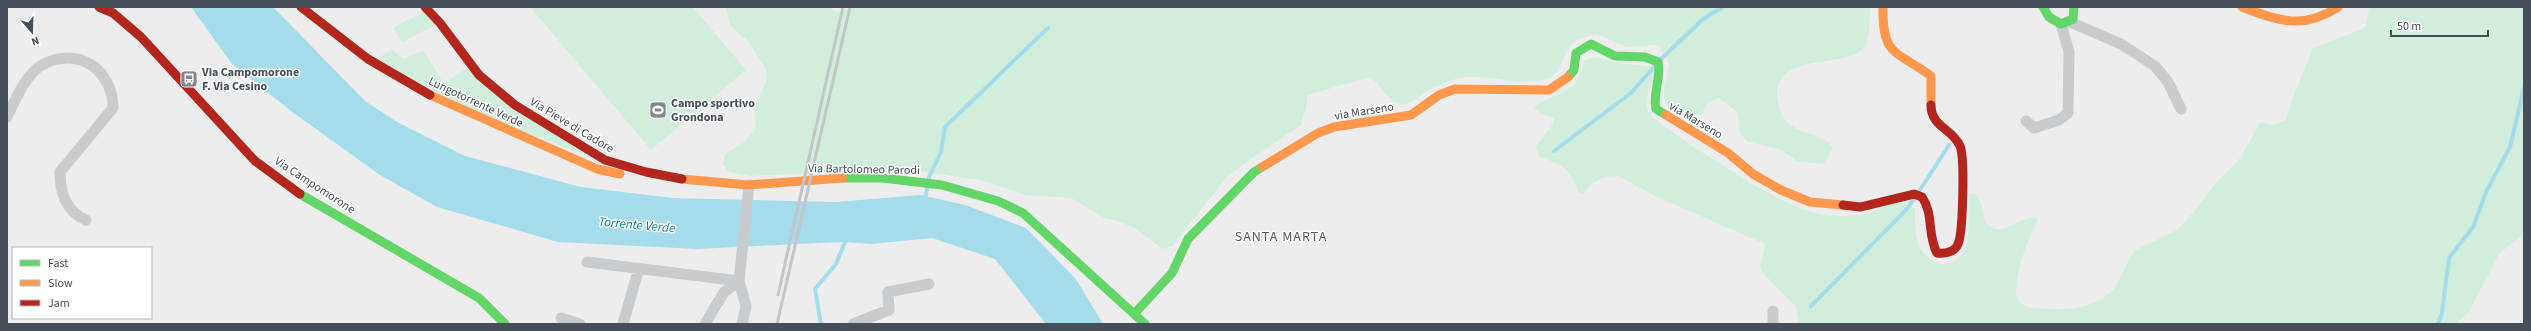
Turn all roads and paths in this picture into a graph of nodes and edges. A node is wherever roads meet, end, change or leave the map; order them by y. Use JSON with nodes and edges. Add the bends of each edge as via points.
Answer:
{"nodes":[{"id":1,"x":99,"y":7,"type":"edge"},
{"id":2,"x":301,"y":7,"type":"edge"},
{"id":3,"x":425,"y":7,"type":"edge"},
{"id":4,"x":1883,"y":7,"type":"edge"},
{"id":5,"x":2043,"y":7,"type":"edge"},
{"id":6,"x":2074,"y":7,"type":"edge"},
{"id":7,"x":2242,"y":7,"type":"edge"},
{"id":8,"x":2338,"y":7,"type":"edge"},
{"id":9,"x":2066,"y":23,"type":"junction"},
{"id":10,"x":2181,"y":109,"type":"dead end"},
{"id":11,"x":7,"y":117,"type":"edge"},
{"id":12,"x":2026,"y":121,"type":"dead end"},
{"id":13,"x":659,"y":178,"type":"junction"},
{"id":14,"x":749,"y":185,"type":"junction"},
{"id":15,"x":86,"y":220,"type":"dead end"},
{"id":16,"x":588,"y":262,"type":"dead end"},
{"id":17,"x":639,"y":268,"type":"junction"},
{"id":18,"x":740,"y":276,"type":"junction"},
{"id":19,"x":929,"y":284,"type":"dead end"},
{"id":20,"x":1773,"y":311,"type":"dead end"},
{"id":21,"x":1134,"y":314,"type":"junction"},
{"id":22,"x":561,"y":318,"type":"dead end"},
{"id":23,"x":505,"y":324,"type":"edge"},
{"id":24,"x":580,"y":324,"type":"edge"},
{"id":25,"x":624,"y":324,"type":"edge"},
{"id":26,"x":705,"y":324,"type":"edge"},
{"id":27,"x":742,"y":324,"type":"edge"},
{"id":28,"x":853,"y":324,"type":"edge"},
{"id":29,"x":1145,"y":324,"type":"edge"},
{"id":30,"x":1773,"y":324,"type":"edge"}],
"edges":[{"from":1,"to":23,"type":"street","name":"Via Campomorone","via":[[113,13],[141,37],[255,161],[299,193],[479,298]]},
{"from":2,"to":13,"type":"street","name":"Lungotorrente Verde","via":[[368,59],[415,88],[466,113],[597,169],[630,176]]},
{"from":3,"to":13,"type":"street","name":"Via Pieve di Cadore","via":[[440,20],[479,75],[504,99],[586,151],[612,163]]},
{"from":4,"to":21,"type":"street","name":"via Marseno","via":[[1881,30],[1885,41],[1896,55],[1931,76],[1931,108],[1934,120],[1961,147],[1964,165],[1959,243],[1948,252],[1937,253],[1934,248],[1932,222],[1924,198],[1920,195],[1914,194],[1873,206],[1860,207],[1810,202],[1781,190],[1753,174],[1706,139],[1656,110],[1653,102],[1661,71],[1658,62],[1645,57],[1615,56],[1590,44],[1579,49],[1572,59],[1574,70],[1563,82],[1549,90],[1454,89],[1439,95],[1411,115],[1334,127],[1318,133],[1254,172],[1188,239],[1172,273]]},
{"from":5,"to":9,"type":"street","via":[[2049,17]]},
{"from":6,"to":9,"type":"street","via":[[2074,16]]},
{"from":7,"to":8,"type":"street","via":[[2293,21],[2308,22],[2323,17]]},
{"from":9,"to":10,"type":"street","via":[[2121,44],[2155,66],[2168,82]]},
{"from":9,"to":12,"type":"street","via":[[2069,52],[2068,113],[2059,120],[2034,128]]},
{"from":11,"to":15,"type":"street","via":[[20,89],[42,65],[62,58],[79,57],[95,65],[108,82],[113,96],[113,108],[60,172],[62,196],[70,209]]},
{"from":13,"to":14,"type":"street","name":"Lungotorrente Verde"},
{"from":14,"to":18,"type":"street"},
{"from":14,"to":21,"type":"street","name":"Via Bartolomeo Parodi","via":[[796,180],[901,180],[951,185],[978,192],[1023,213]]},
{"from":16,"to":17,"type":"street"},
{"from":17,"to":18,"type":"street"},
{"from":17,"to":25,"type":"street"},
{"from":18,"to":26,"type":"street","via":[[724,292]]},
{"from":18,"to":27,"type":"street","via":[[746,306]]},
{"from":19,"to":28,"type":"street","via":[[888,292],[889,310]]},
{"from":20,"to":30,"type":"street"},
{"from":21,"to":29,"type":"street","name":"Via Bartolomeo Parodi"},
{"from":22,"to":24,"type":"street"}]}
